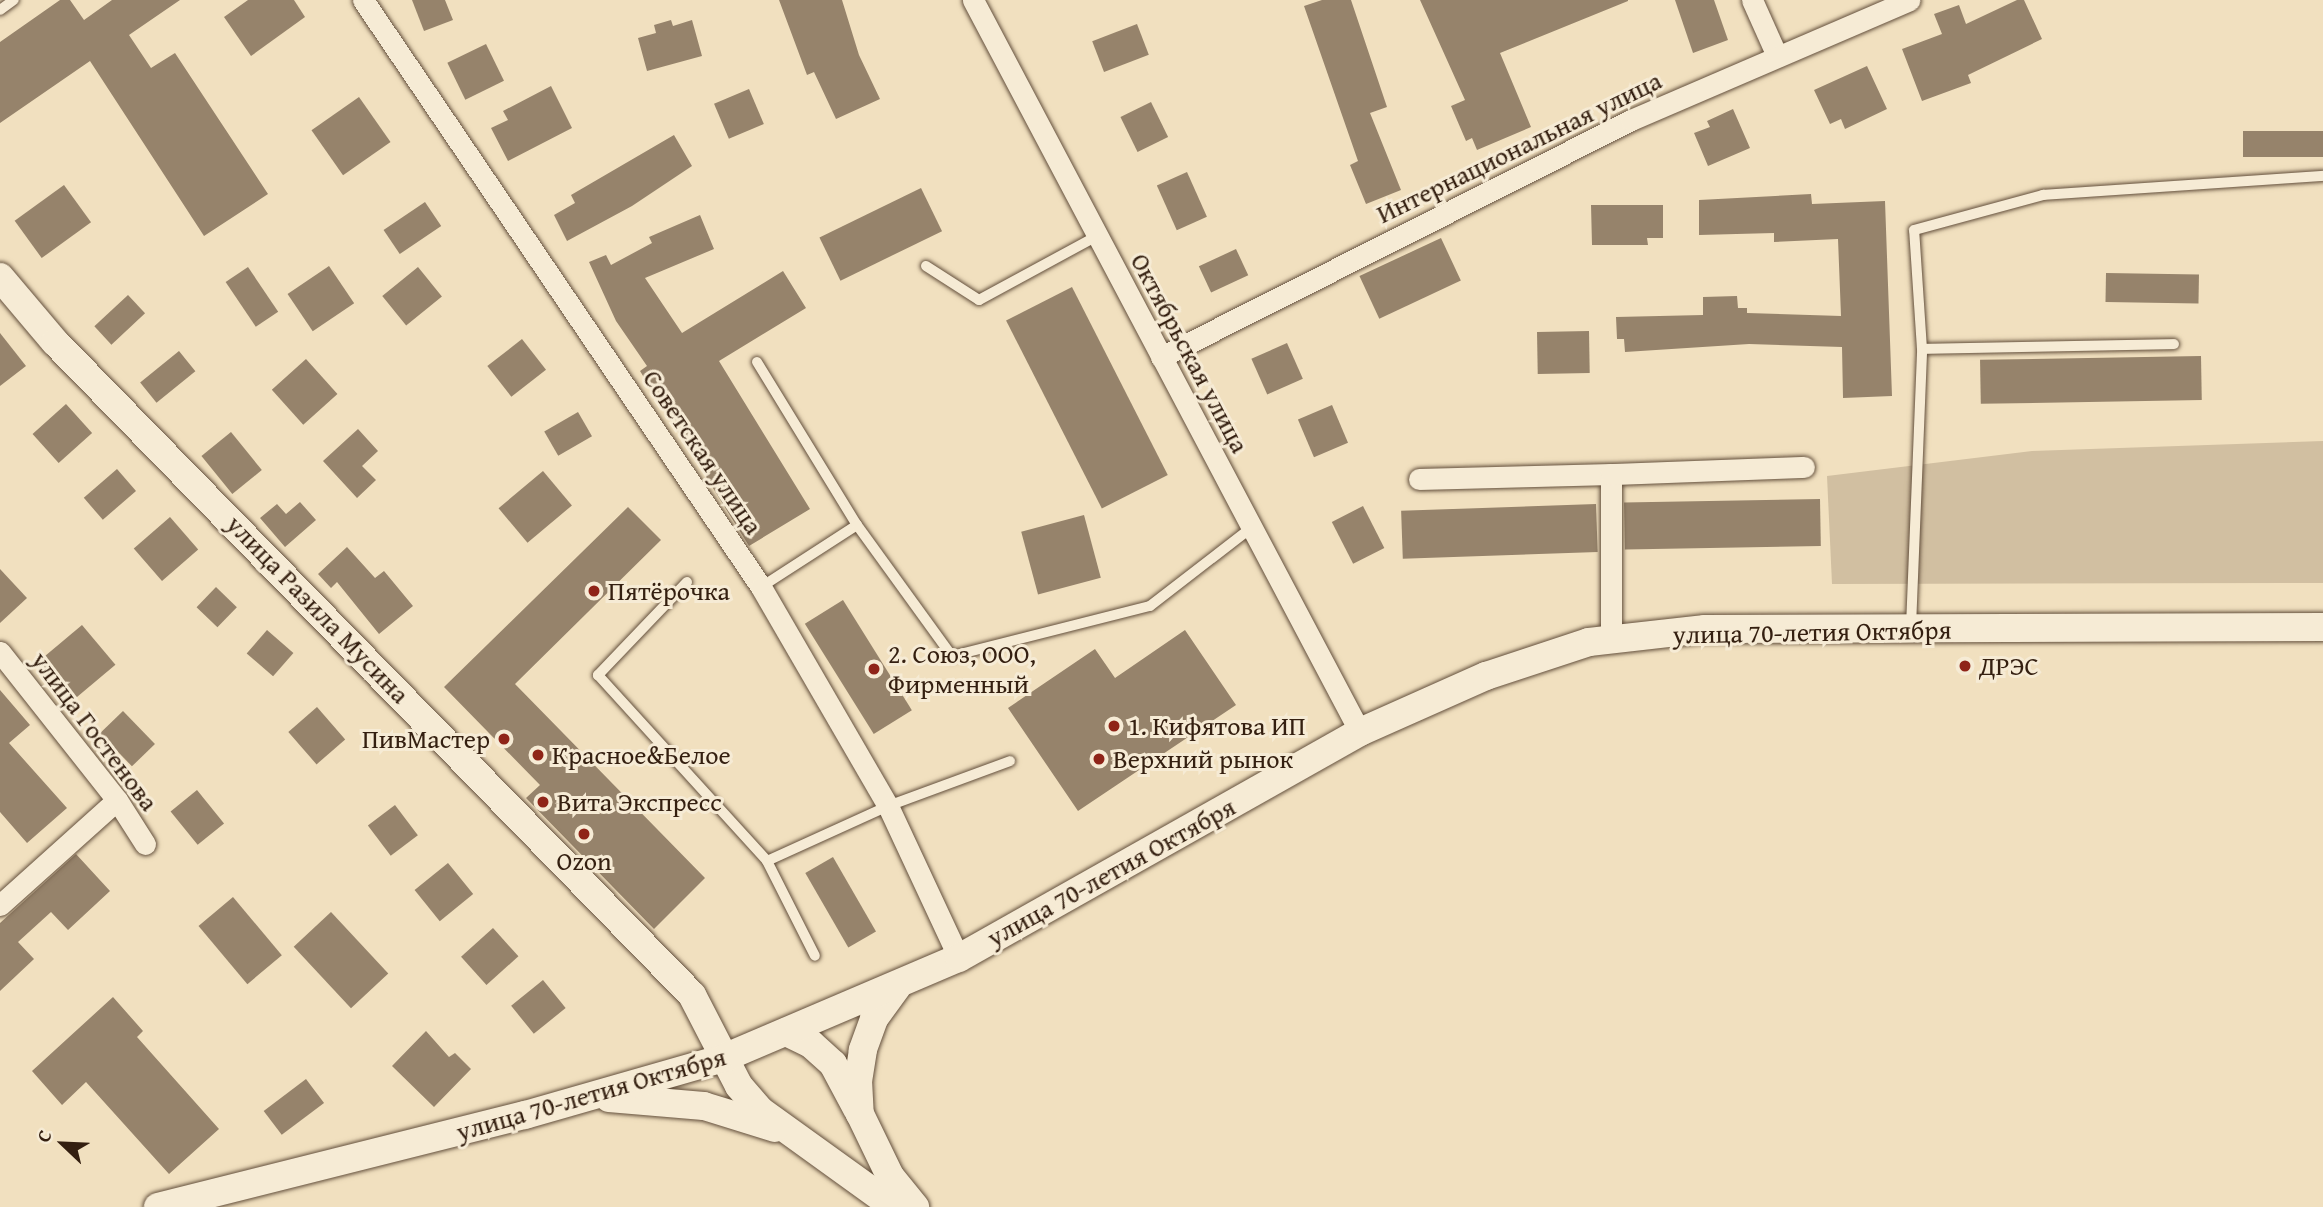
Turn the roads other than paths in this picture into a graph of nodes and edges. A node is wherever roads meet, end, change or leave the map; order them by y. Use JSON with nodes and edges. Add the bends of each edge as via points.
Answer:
{"nodes":[{"id":1,"x":15,"y":0,"type":"edge"},
{"id":2,"x":363,"y":0,"type":"edge"},
{"id":3,"x":973,"y":0,"type":"edge"},
{"id":4,"x":1752,"y":0,"type":"edge"},
{"id":5,"x":1909,"y":0,"type":"edge"},
{"id":6,"x":0,"y":10,"type":"edge"},
{"id":7,"x":1777,"y":56,"type":"junction"},
{"id":8,"x":2323,"y":176,"type":"edge"},
{"id":9,"x":1097,"y":236,"type":"junction"},
{"id":10,"x":926,"y":266,"type":"dead end"},
{"id":11,"x":0,"y":277,"type":"edge"},
{"id":12,"x":2174,"y":344,"type":"dead end"},
{"id":13,"x":1922,"y":349,"type":"junction"},
{"id":14,"x":1161,"y":357,"type":"junction"},
{"id":15,"x":757,"y":362,"type":"dead end"},
{"id":16,"x":1804,"y":467,"type":"dead end"},
{"id":17,"x":1611,"y":474,"type":"junction"},
{"id":18,"x":1419,"y":479,"type":"dead end"},
{"id":19,"x":857,"y":525,"type":"junction"},
{"id":20,"x":1251,"y":528,"type":"junction"},
{"id":21,"x":687,"y":582,"type":"dead end"},
{"id":22,"x":761,"y":587,"type":"junction"},
{"id":23,"x":2323,"y":627,"type":"edge"},
{"id":24,"x":1911,"y":630,"type":"junction"},
{"id":25,"x":1611,"y":639,"type":"junction"},
{"id":26,"x":3,"y":661,"type":"edge"},
{"id":27,"x":1360,"y":732,"type":"junction"},
{"id":28,"x":1010,"y":761,"type":"dead end"},
{"id":29,"x":117,"y":800,"type":"junction"},
{"id":30,"x":888,"y":806,"type":"junction"},
{"id":31,"x":145,"y":844,"type":"dead end"},
{"id":32,"x":768,"y":861,"type":"junction"},
{"id":33,"x":0,"y":905,"type":"edge"},
{"id":34,"x":815,"y":956,"type":"dead end"},
{"id":35,"x":959,"y":958,"type":"junction"},
{"id":36,"x":897,"y":987,"type":"junction"},
{"id":37,"x":786,"y":1032,"type":"junction"},
{"id":38,"x":724,"y":1058,"type":"junction"},
{"id":39,"x":589,"y":1097,"type":"junction"},
{"id":40,"x":860,"y":1114,"type":"junction"},
{"id":41,"x":786,"y":1132,"type":"junction"},
{"id":42,"x":235,"y":1199,"type":"edge"},
{"id":43,"x":158,"y":1207,"type":"edge"},
{"id":44,"x":894,"y":1207,"type":"edge"},
{"id":45,"x":915,"y":1207,"type":"edge"}],
"edges":[{"from":1,"to":6,"type":"lane"},
{"from":2,"to":22,"type":"street","name":"Советская улица"},
{"from":3,"to":9,"type":"street","name":"Октябрьская улица"},
{"from":4,"to":7,"type":"street"},
{"from":5,"to":7,"type":"street","name":"Интернациональная улица"},
{"from":7,"to":14,"type":"street","name":"Интернациональная улица","via":[[1631,120]]},
{"from":8,"to":13,"type":"lane","via":[[2043,195],[1914,230]]},
{"from":9,"to":10,"type":"lane","via":[[979,300]]},
{"from":9,"to":14,"type":"street","name":"Октябрьская улица"},
{"from":11,"to":38,"type":"main road","name":"улица Разила Мусина","via":[[55,342],[692,995]]},
{"from":12,"to":13,"type":"lane"},
{"from":13,"to":24,"type":"lane"},
{"from":14,"to":20,"type":"street","name":"Октябрьская улица"},
{"from":15,"to":19,"type":"lane"},
{"from":16,"to":17,"type":"street"},
{"from":17,"to":18,"type":"street"},
{"from":17,"to":25,"type":"street"},
{"from":19,"to":20,"type":"lane","via":[[952,656],[1150,606]]},
{"from":19,"to":22,"type":"lane"},
{"from":20,"to":27,"type":"street","name":"Октябрьская улица"},
{"from":21,"to":32,"type":"lane","via":[[598,675]]},
{"from":22,"to":30,"type":"street","name":"Советская улица"},
{"from":23,"to":24,"type":"main road","name":"улица 70-летия Октября"},
{"from":24,"to":25,"type":"main road","name":"улица 70-летия Октября","via":[[1705,629]]},
{"from":25,"to":27,"type":"main road","name":"улица 70-летия Октября","via":[[1486,676]]},
{"from":26,"to":29,"type":"street","name":"улица Гостенова"},
{"from":27,"to":35,"type":"main road","name":"улица 70-летия Октября"},
{"from":28,"to":30,"type":"lane"},
{"from":29,"to":31,"type":"street","name":"улица Гостенова"},
{"from":29,"to":33,"type":"street"},
{"from":30,"to":32,"type":"lane"},
{"from":30,"to":35,"type":"street","name":"Советская улица"},
{"from":32,"to":34,"type":"lane"},
{"from":35,"to":36,"type":"main road","name":"улица 70-летия Октября"},
{"from":36,"to":37,"type":"main road","name":"улица 70-летия Октября"},
{"from":36,"to":40,"type":"main road","via":[[874,1019],[863,1050],[858,1080]]},
{"from":37,"to":38,"type":"main road","name":"улица 70-летия Октября"},
{"from":37,"to":40,"type":"main road","via":[[811,1044],[833,1064]]},
{"from":38,"to":39,"type":"main road","name":"улица 70-летия Октября"},
{"from":38,"to":41,"type":"main road","name":"улица Разила Мусина","via":[[738,1086]]},
{"from":39,"to":41,"type":"main road","via":[[704,1106]]},
{"from":39,"to":42,"type":"main road","name":"улица 70-летия Октября"},
{"from":40,"to":45,"type":"main road","via":[[890,1176]]},
{"from":41,"to":44,"type":"main road","name":"улица Разила Мусина"},
{"from":42,"to":43,"type":"main road","name":"улица 70-летия Октября"}]}
